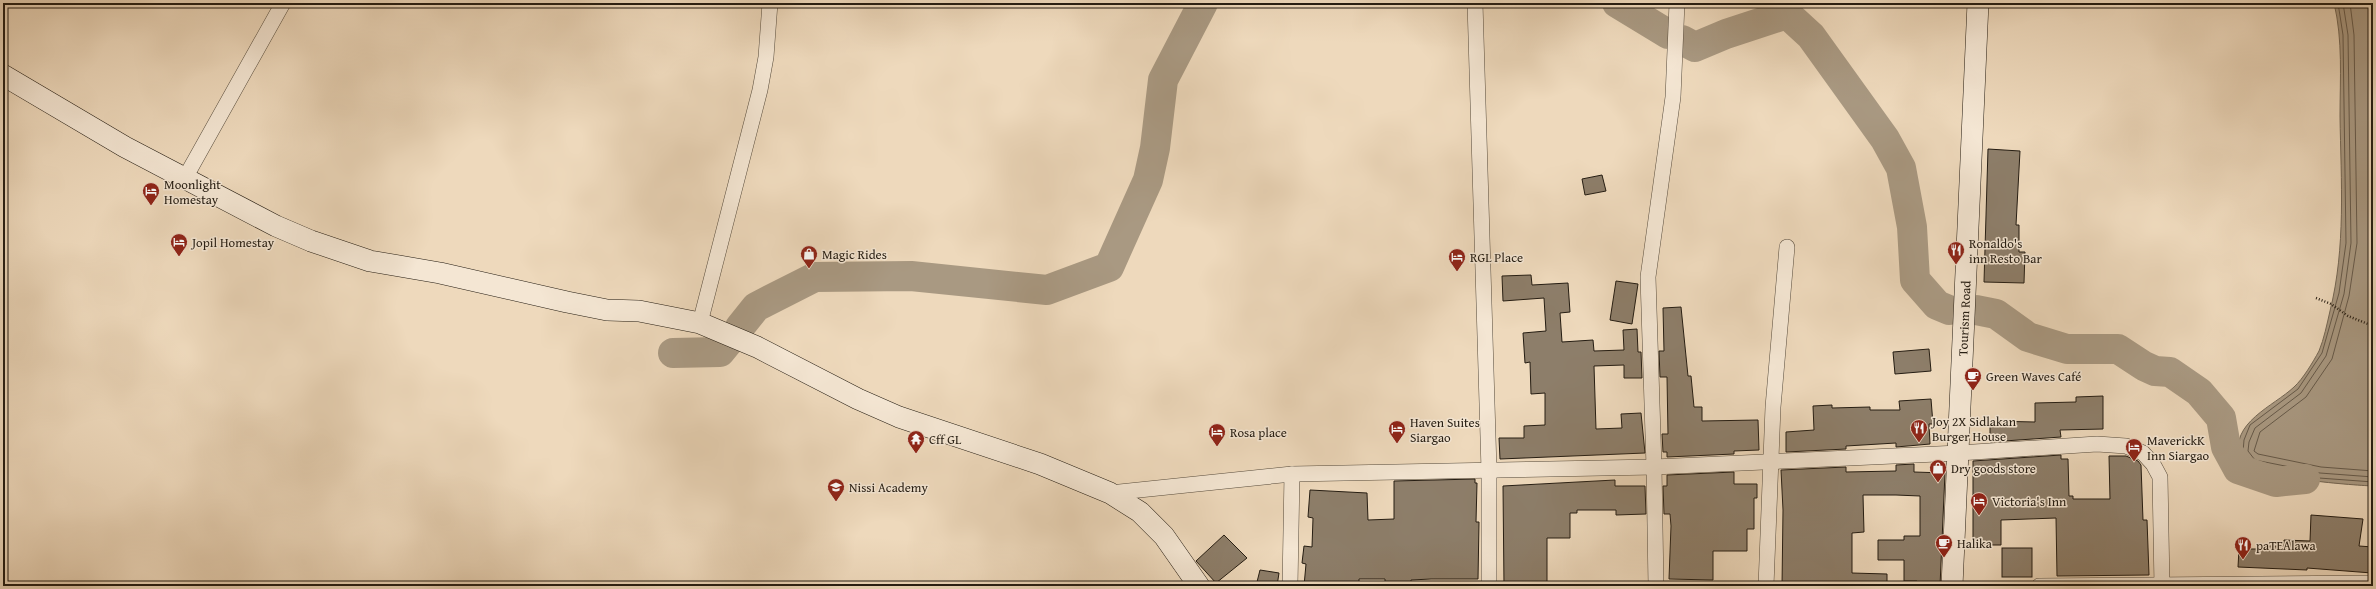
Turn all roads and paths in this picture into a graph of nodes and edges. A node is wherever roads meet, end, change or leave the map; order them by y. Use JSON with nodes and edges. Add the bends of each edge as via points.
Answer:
{"nodes":[{"id":1,"x":283,"y":3,"type":"edge"},
{"id":2,"x":770,"y":3,"type":"edge"},
{"id":3,"x":1475,"y":3,"type":"edge"},
{"id":4,"x":1677,"y":3,"type":"edge"},
{"id":5,"x":1978,"y":3,"type":"edge"},
{"id":6,"x":3,"y":75,"type":"edge"},
{"id":7,"x":185,"y":178,"type":"junction"},
{"id":8,"x":1787,"y":247,"type":"dead end"},
{"id":9,"x":2316,"y":298,"type":"dead end"},
{"id":10,"x":700,"y":323,"type":"junction"},
{"id":11,"x":2373,"y":326,"type":"edge"},
{"id":12,"x":1959,"y":453,"type":"junction"},
{"id":13,"x":1770,"y":461,"type":"junction"},
{"id":14,"x":1654,"y":467,"type":"junction"},
{"id":15,"x":1490,"y":470,"type":"junction"},
{"id":16,"x":1292,"y":474,"type":"junction"},
{"id":17,"x":1110,"y":493,"type":"junction"},
{"id":18,"x":2373,"y":583,"type":"edge"},
{"id":19,"x":2162,"y":585,"type":"edge"},
{"id":20,"x":1200,"y":586,"type":"edge"},
{"id":21,"x":1290,"y":586,"type":"edge"},
{"id":22,"x":1489,"y":586,"type":"edge"},
{"id":23,"x":1656,"y":586,"type":"edge"},
{"id":24,"x":1766,"y":586,"type":"edge"},
{"id":25,"x":1952,"y":586,"type":"edge"},
{"id":26,"x":2039,"y":586,"type":"edge"}],
"edges":[{"from":1,"to":7,"type":"street"},
{"from":2,"to":10,"type":"street","via":[[766,57],[760,90]]},
{"from":3,"to":15,"type":"street"},
{"from":4,"to":14,"type":"street","via":[[1673,97],[1648,277]]},
{"from":5,"to":12,"type":"street","name":"Tourism Road"},
{"from":6,"to":7,"type":"street","via":[[125,147]]},
{"from":7,"to":10,"type":"street","via":[[276,226],[370,261],[440,273],[607,310],[639,311]]},
{"from":8,"to":13,"type":"street"},
{"from":9,"to":11,"type":"path","via":[[2331,304],[2348,316]]},
{"from":10,"to":17,"type":"street","via":[[757,347],[899,417],[1040,464]]},
{"from":12,"to":13,"type":"street"},
{"from":12,"to":19,"type":"street","via":[[2097,444],[2126,446],[2143,453],[2160,477]]},
{"from":12,"to":25,"type":"street","name":"Tourism Road"},
{"from":13,"to":14,"type":"street"},
{"from":13,"to":24,"type":"street"},
{"from":14,"to":15,"type":"street"},
{"from":14,"to":23,"type":"street"},
{"from":15,"to":16,"type":"street"},
{"from":15,"to":22,"type":"street"},
{"from":16,"to":17,"type":"street"},
{"from":16,"to":21,"type":"street"},
{"from":17,"to":20,"type":"street","via":[[1140,512],[1164,536]]},
{"from":18,"to":19,"type":"street"},
{"from":19,"to":26,"type":"street"}]}
